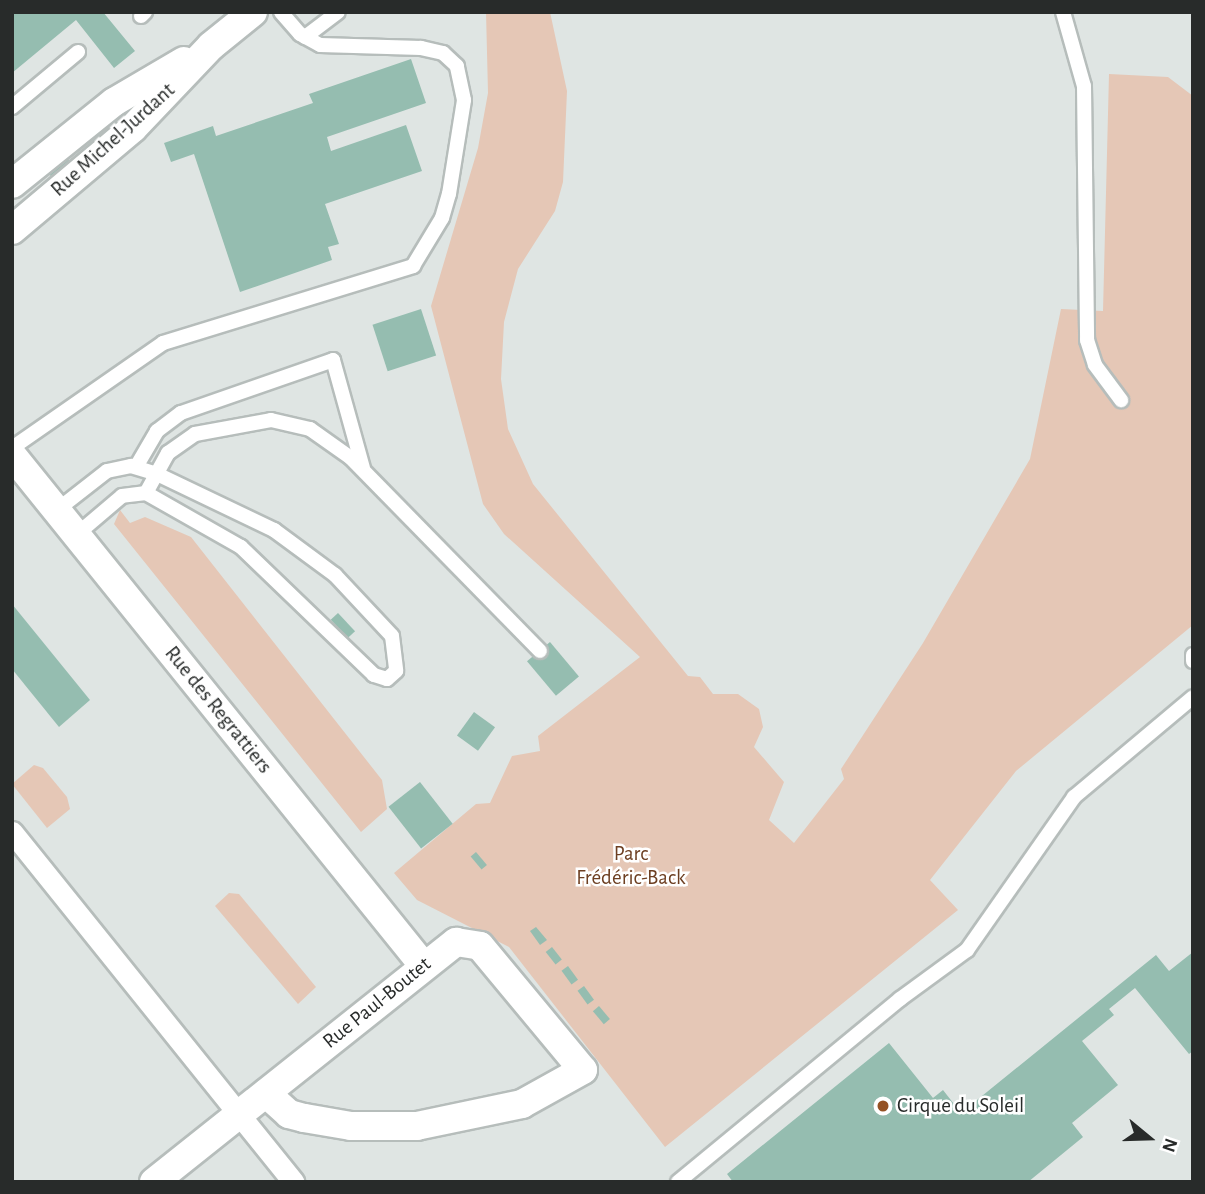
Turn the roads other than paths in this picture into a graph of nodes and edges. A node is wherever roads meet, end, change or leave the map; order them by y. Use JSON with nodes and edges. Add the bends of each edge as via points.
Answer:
{"nodes":[{"id":1,"x":253,"y":12,"type":"edge"},
{"id":2,"x":281,"y":12,"type":"edge"},
{"id":3,"x":338,"y":12,"type":"edge"},
{"id":4,"x":1063,"y":12,"type":"edge"},
{"id":5,"x":305,"y":37,"type":"junction"},
{"id":6,"x":211,"y":46,"type":"junction"},
{"id":7,"x":78,"y":52,"type":"dead end"},
{"id":8,"x":12,"y":107,"type":"edge"},
{"id":9,"x":75,"y":133,"type":"junction"},
{"id":10,"x":94,"y":161,"type":"junction"},
{"id":11,"x":12,"y":184,"type":"edge"},
{"id":12,"x":12,"y":230,"type":"edge"},
{"id":13,"x":1121,"y":400,"type":"dead end"},
{"id":14,"x":12,"y":449,"type":"edge"},
{"id":15,"x":12,"y":455,"type":"edge"},
{"id":16,"x":136,"y":467,"type":"junction"},
{"id":17,"x":363,"y":470,"type":"junction"},
{"id":18,"x":157,"y":474,"type":"junction"},
{"id":19,"x":146,"y":493,"type":"junction"},
{"id":20,"x":57,"y":510,"type":"junction"},
{"id":21,"x":76,"y":535,"type":"junction"},
{"id":22,"x":540,"y":651,"type":"dead end"},
{"id":23,"x":1193,"y":655,"type":"edge"},
{"id":24,"x":1193,"y":662,"type":"edge"},
{"id":25,"x":1193,"y":697,"type":"edge"},
{"id":26,"x":12,"y":832,"type":"edge"},
{"id":27,"x":424,"y":965,"type":"junction"},
{"id":28,"x":266,"y":1093,"type":"junction"},
{"id":29,"x":239,"y":1114,"type":"junction"},
{"id":30,"x":154,"y":1182,"type":"edge"},
{"id":31,"x":293,"y":1182,"type":"edge"},
{"id":32,"x":678,"y":1182,"type":"edge"}],
"edges":[{"from":1,"to":6,"type":"street","name":"Rue Michel-Jurdant"},
{"from":2,"to":5,"type":"lane"},
{"from":3,"to":5,"type":"lane"},
{"from":4,"to":13,"type":"lane","via":[[1084,86],[1087,341],[1095,365]]},
{"from":5,"to":14,"type":"lane","via":[[341,48],[432,49],[457,66],[464,100],[449,194],[442,218],[413,266],[252,318],[185,333],[136,358]]},
{"from":6,"to":9,"type":"street","name":"Rue Michel-Jurdant","via":[[114,102]]},
{"from":6,"to":10,"type":"street","name":"Rue Michel-Jurdant","via":[[133,128]]},
{"from":7,"to":8,"type":"lane"},
{"from":9,"to":10,"type":"lane","via":[[89,140]]},
{"from":9,"to":11,"type":"street","name":"Rue Michel-Jurdant"},
{"from":10,"to":12,"type":"street","name":"Rue Michel-Jurdant"},
{"from":15,"to":20,"type":"street","name":"Rue des Regrattiers"},
{"from":16,"to":17,"type":"lane","via":[[157,431],[181,413],[333,360]]},
{"from":16,"to":18,"type":"lane"},
{"from":16,"to":20,"type":"lane","via":[[107,471]]},
{"from":17,"to":18,"type":"lane","via":[[310,429],[271,420],[195,434],[176,445]]},
{"from":17,"to":22,"type":"lane"},
{"from":18,"to":19,"type":"lane"},
{"from":18,"to":19,"type":"lane","via":[[274,530],[335,575],[392,636],[396,671],[387,679],[374,675],[241,547]]},
{"from":19,"to":21,"type":"lane","via":[[122,496]]},
{"from":20,"to":21,"type":"street","name":"Rue des Regrattiers"},
{"from":21,"to":27,"type":"street","name":"Rue des Regrattiers"},
{"from":23,"to":24,"type":"lane"},
{"from":25,"to":32,"type":"lane","via":[[1074,797],[967,950],[900,999]]},
{"from":26,"to":29,"type":"street"},
{"from":27,"to":28,"type":"street","name":"Rue Paul-Boutet"},
{"from":27,"to":28,"type":"street","name":"Rue Paul-Boutet","via":[[456,942],[480,946],[583,1069],[522,1104],[417,1126],[351,1126],[304,1118],[289,1114]]},
{"from":28,"to":29,"type":"street","name":"Rue Paul-Boutet"},
{"from":29,"to":30,"type":"street","name":"Rue Paul-Boutet"},
{"from":29,"to":31,"type":"street"}]}
